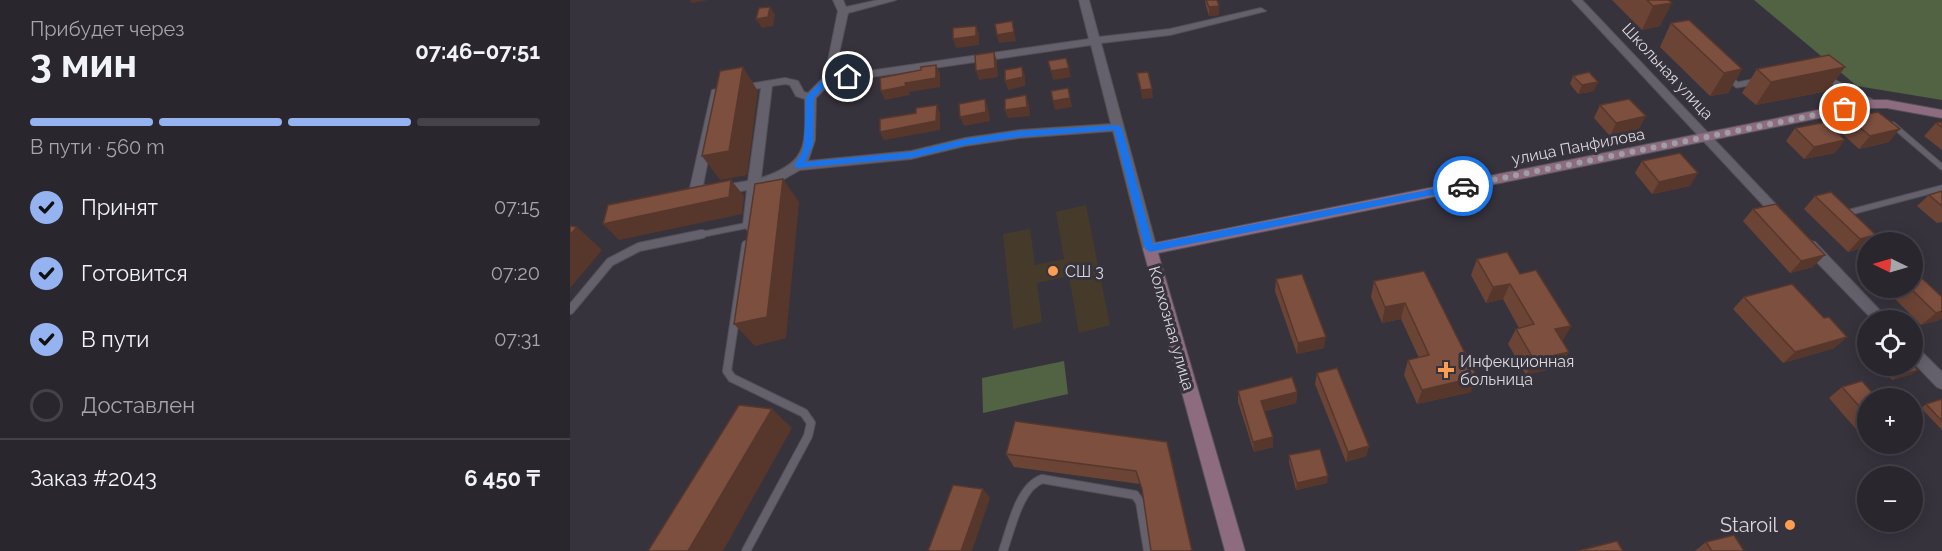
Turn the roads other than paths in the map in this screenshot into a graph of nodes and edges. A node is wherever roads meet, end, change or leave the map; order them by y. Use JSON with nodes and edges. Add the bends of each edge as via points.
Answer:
{"nodes":[{"id":1,"x":891,"y":0,"type":"edge"},
{"id":2,"x":1084,"y":0,"type":"edge"},
{"id":3,"x":1577,"y":0,"type":"edge"},
{"id":4,"x":840,"y":5,"type":"edge"},
{"id":5,"x":1261,"y":11,"type":"dead end"},
{"id":6,"x":1095,"y":40,"type":"junction"},
{"id":7,"x":1722,"y":70,"type":"edge"},
{"id":8,"x":1823,"y":76,"type":"edge"},
{"id":9,"x":1770,"y":79,"type":"edge"},
{"id":10,"x":826,"y":80,"type":"junction"},
{"id":11,"x":767,"y":83,"type":"junction"},
{"id":12,"x":810,"y":97,"type":"junction"},
{"id":13,"x":1874,"y":107,"type":"junction"},
{"id":14,"x":1942,"y":114,"type":"edge"},
{"id":15,"x":1885,"y":118,"type":"edge"},
{"id":16,"x":1118,"y":128,"type":"junction"},
{"id":17,"x":1704,"y":137,"type":"junction"},
{"id":18,"x":799,"y":165,"type":"junction"},
{"id":19,"x":1942,"y":167,"type":"edge"},
{"id":20,"x":753,"y":184,"type":"junction"},
{"id":21,"x":1942,"y":188,"type":"edge"},
{"id":22,"x":1847,"y":213,"type":"edge"},
{"id":23,"x":749,"y":225,"type":"junction"},
{"id":24,"x":1150,"y":249,"type":"junction"},
{"id":25,"x":570,"y":310,"type":"edge"},
{"id":26,"x":1872,"y":310,"type":"edge"},
{"id":27,"x":1923,"y":362,"type":"edge"},
{"id":28,"x":1942,"y":382,"type":"edge"},
{"id":29,"x":746,"y":551,"type":"edge"},
{"id":30,"x":1003,"y":551,"type":"edge"},
{"id":31,"x":1148,"y":551,"type":"edge"},
{"id":32,"x":1235,"y":551,"type":"edge"}],
"edges":[{"from":1,"to":4,"type":"street"},
{"from":2,"to":6,"type":"street","name":"Колхозная улица"},
{"from":3,"to":17,"type":"street","name":"Школьная улица"},
{"from":4,"to":10,"type":"street","via":[[832,66]]},
{"from":5,"to":6,"type":"street","via":[[1170,32]]},
{"from":6,"to":10,"type":"street"},
{"from":6,"to":16,"type":"street","name":"Колхозная улица"},
{"from":7,"to":9,"type":"lane","via":[[1737,85]]},
{"from":8,"to":13,"type":"lane"},
{"from":10,"to":12,"type":"street"},
{"from":11,"to":12,"type":"street","via":[[790,81],[800,94]]},
{"from":11,"to":20,"type":"street"},
{"from":11,"to":20,"type":"street","via":[[714,94],[696,188],[731,189]]},
{"from":12,"to":18,"type":"street","via":[[808,144]]},
{"from":13,"to":14,"type":"street","name":"улица Панфилова","via":[[1887,104]]},
{"from":13,"to":17,"type":"street","name":"улица Панфилова"},
{"from":15,"to":19,"type":"lane"},
{"from":16,"to":18,"type":"street","via":[[1018,134],[911,155]]},
{"from":16,"to":24,"type":"street","name":"Колхозная улица"},
{"from":17,"to":24,"type":"street","name":"улица Панфилова"},
{"from":17,"to":26,"type":"street","name":"Школьная улица"},
{"from":18,"to":20,"type":"street"},
{"from":20,"to":23,"type":"street"},
{"from":21,"to":22,"type":"lane"},
{"from":23,"to":25,"type":"lane","via":[[639,247],[610,262]]},
{"from":23,"to":29,"type":"lane","via":[[727,371],[732,378],[804,413],[811,423],[808,436]]},
{"from":24,"to":32,"type":"street","name":"Колхозная улица"},
{"from":27,"to":28,"type":"street"},
{"from":30,"to":31,"type":"lane","via":[[1025,491],[1042,479],[1135,495],[1140,502]]}]}
